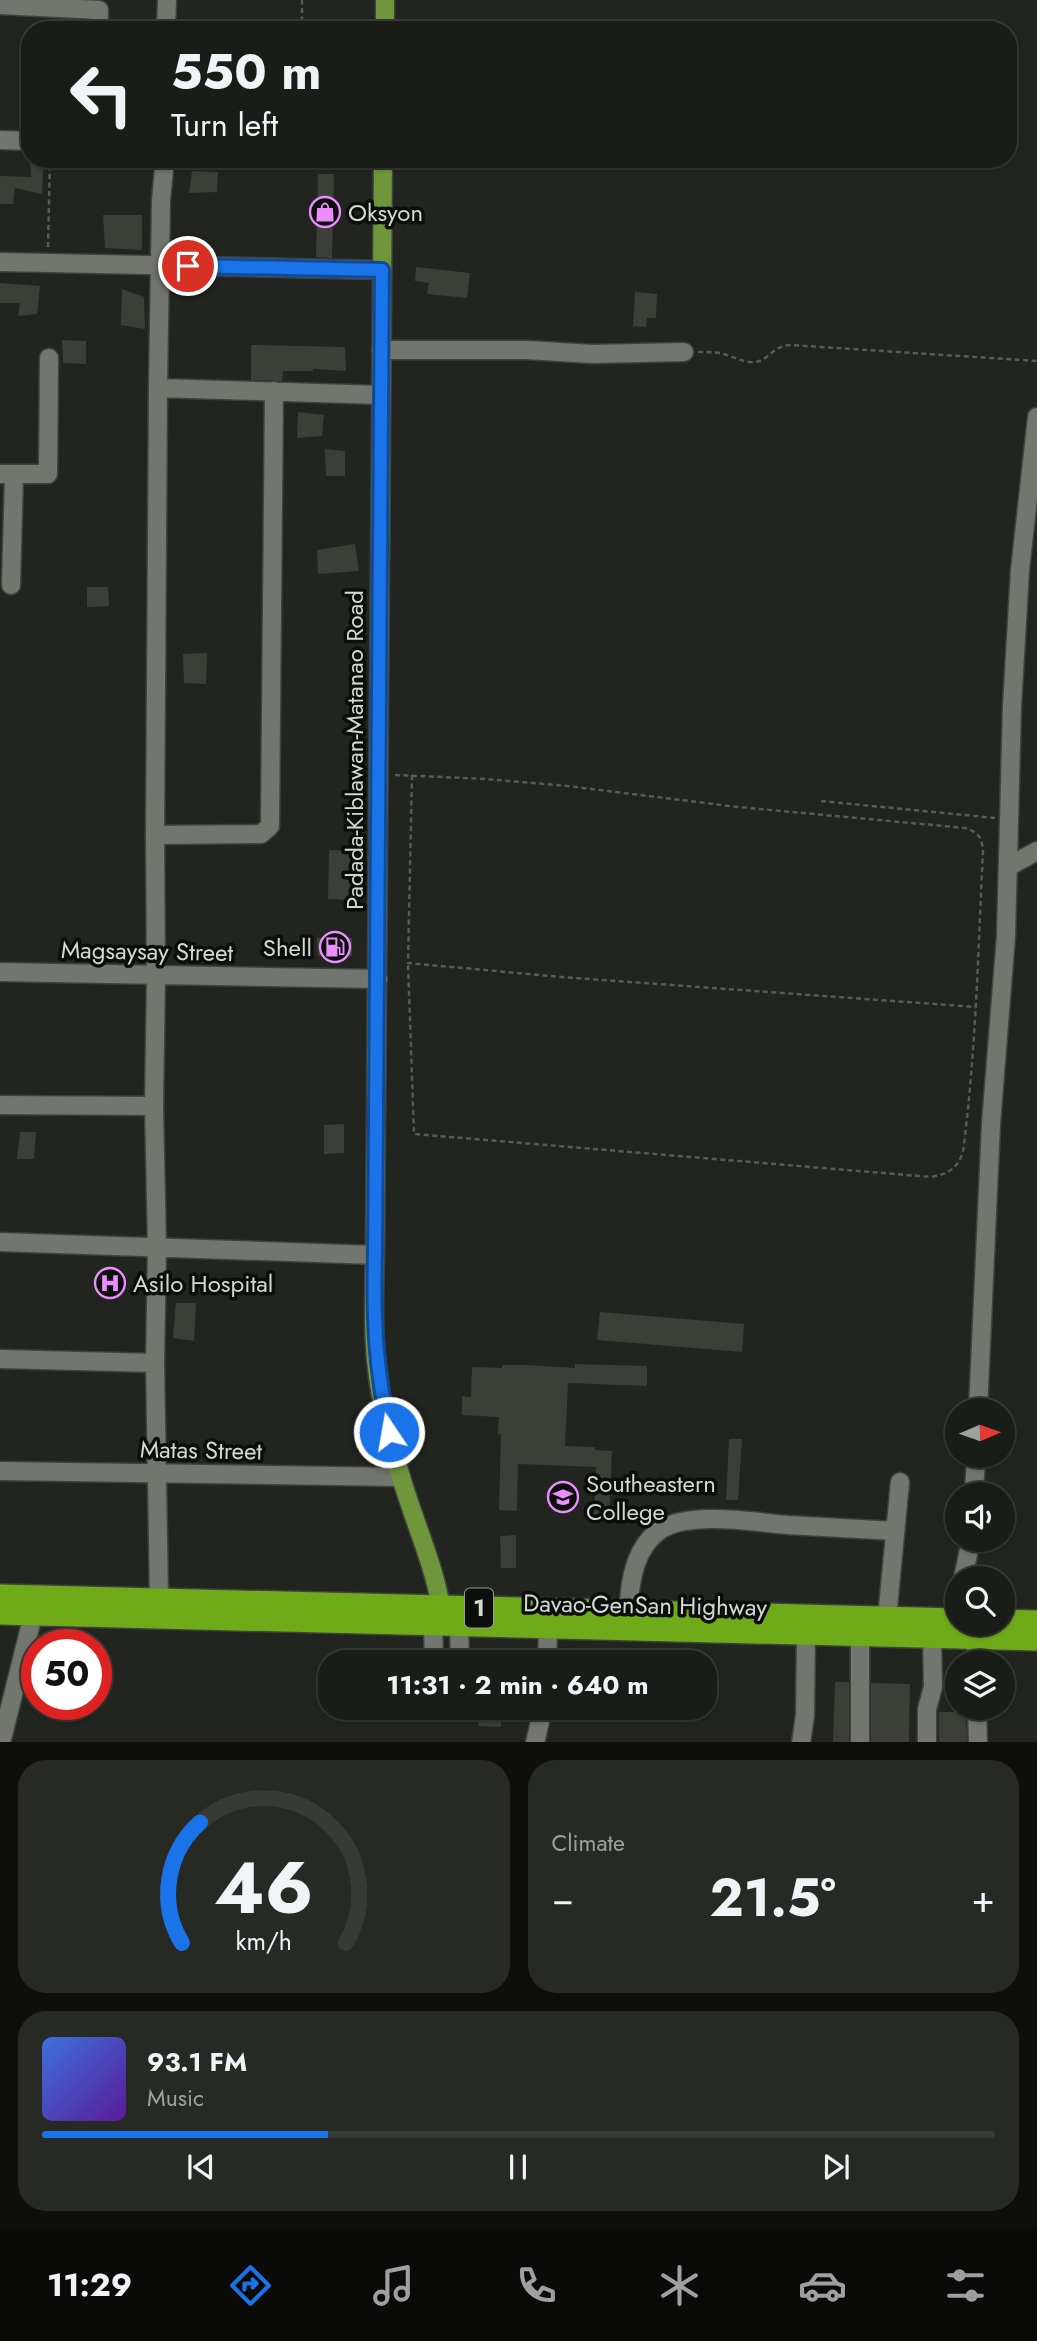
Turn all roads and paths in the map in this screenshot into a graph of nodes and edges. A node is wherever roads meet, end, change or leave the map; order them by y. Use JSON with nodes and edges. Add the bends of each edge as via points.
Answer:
{"nodes":[{"id":1,"x":167,"y":0,"type":"edge"},
{"id":2,"x":302,"y":0,"type":"edge"},
{"id":3,"x":385,"y":0,"type":"edge"},
{"id":4,"x":0,"y":5,"type":"edge"},
{"id":5,"x":99,"y":21,"type":"edge"},
{"id":6,"x":166,"y":21,"type":"edge"},
{"id":7,"x":302,"y":21,"type":"edge"},
{"id":8,"x":385,"y":21,"type":"edge"},
{"id":9,"x":0,"y":140,"type":"edge"},
{"id":10,"x":21,"y":141,"type":"edge"},
{"id":11,"x":50,"y":168,"type":"edge"},
{"id":12,"x":164,"y":168,"type":"edge"},
{"id":13,"x":383,"y":168,"type":"edge"},
{"id":14,"x":0,"y":262,"type":"edge"},
{"id":15,"x":48,"y":263,"type":"junction"},
{"id":16,"x":161,"y":266,"type":"junction"},
{"id":17,"x":382,"y":270,"type":"junction"},
{"id":18,"x":380,"y":350,"type":"junction"},
{"id":19,"x":684,"y":352,"type":"joint"},
{"id":20,"x":49,"y":358,"type":"dead end"},
{"id":21,"x":1037,"y":361,"type":"edge"},
{"id":22,"x":158,"y":388,"type":"junction"},
{"id":23,"x":274,"y":391,"type":"junction"},
{"id":24,"x":380,"y":395,"type":"junction"},
{"id":25,"x":1037,"y":417,"type":"edge"},
{"id":26,"x":7,"y":474,"type":"edge"},
{"id":27,"x":11,"y":585,"type":"dead end"},
{"id":28,"x":378,"y":775,"type":"junction"},
{"id":29,"x":412,"y":775,"type":"junction"},
{"id":30,"x":821,"y":801,"type":"dead end"},
{"id":31,"x":1009,"y":820,"type":"junction"},
{"id":32,"x":155,"y":835,"type":"junction"},
{"id":33,"x":1037,"y":851,"type":"edge"},
{"id":34,"x":1008,"y":867,"type":"junction"},
{"id":35,"x":408,"y":963,"type":"junction"},
{"id":36,"x":0,"y":972,"type":"edge"},
{"id":37,"x":156,"y":975,"type":"junction"},
{"id":38,"x":378,"y":979,"type":"junction"},
{"id":39,"x":976,"y":1007,"type":"junction"},
{"id":40,"x":0,"y":1105,"type":"edge"},
{"id":41,"x":154,"y":1106,"type":"junction"},
{"id":42,"x":0,"y":1242,"type":"edge"},
{"id":43,"x":157,"y":1247,"type":"junction"},
{"id":44,"x":375,"y":1255,"type":"junction"},
{"id":45,"x":0,"y":1359,"type":"edge"},
{"id":46,"x":155,"y":1363,"type":"junction"},
{"id":47,"x":979,"y":1398,"type":"edge"},
{"id":48,"x":0,"y":1471,"type":"edge"},
{"id":49,"x":158,"y":1474,"type":"junction"},
{"id":50,"x":401,"y":1477,"type":"junction"},
{"id":51,"x":900,"y":1482,"type":"dead end"},
{"id":52,"x":895,"y":1531,"type":"junction"},
{"id":53,"x":0,"y":1595,"type":"edge"},
{"id":54,"x":159,"y":1598,"type":"junction"},
{"id":55,"x":629,"y":1612,"type":"junction"},
{"id":56,"x":0,"y":1614,"type":"edge"},
{"id":57,"x":33,"y":1615,"type":"junction"},
{"id":58,"x":887,"y":1618,"type":"junction"},
{"id":59,"x":1015,"y":1620,"type":"edge"},
{"id":60,"x":445,"y":1621,"type":"junction"},
{"id":61,"x":1037,"y":1621,"type":"edge"},
{"id":62,"x":945,"y":1624,"type":"edge"},
{"id":63,"x":945,"y":1625,"type":"edge"},
{"id":64,"x":548,"y":1629,"type":"junction"},
{"id":65,"x":806,"y":1635,"type":"junction"},
{"id":66,"x":860,"y":1636,"type":"junction"},
{"id":67,"x":947,"y":1636,"type":"edge"},
{"id":68,"x":972,"y":1636,"type":"edge"},
{"id":69,"x":976,"y":1638,"type":"junction"},
{"id":70,"x":1037,"y":1640,"type":"edge"},
{"id":71,"x":437,"y":1650,"type":"edge"},
{"id":72,"x":456,"y":1650,"type":"edge"},
{"id":73,"x":547,"y":1650,"type":"edge"},
{"id":74,"x":976,"y":1650,"type":"edge"},
{"id":75,"x":540,"y":1720,"type":"edge"},
{"id":76,"x":977,"y":1720,"type":"edge"},
{"id":77,"x":1,"y":1742,"type":"edge"},
{"id":78,"x":535,"y":1742,"type":"edge"},
{"id":79,"x":801,"y":1742,"type":"edge"},
{"id":80,"x":860,"y":1742,"type":"edge"},
{"id":81,"x":927,"y":1742,"type":"edge"},
{"id":82,"x":978,"y":1742,"type":"edge"}],
"edges":[{"from":1,"to":6,"type":"street"},
{"from":2,"to":7,"type":"path"},
{"from":3,"to":8,"type":"main road"},
{"from":4,"to":5,"type":"street","via":[[99,10]]},
{"from":9,"to":10,"type":"street"},
{"from":11,"to":15,"type":"path"},
{"from":12,"to":16,"type":"street"},
{"from":13,"to":17,"type":"main road","name":"Padada-Kiblawan-Matanao Road"},
{"from":14,"to":15,"type":"street"},
{"from":15,"to":16,"type":"street"},
{"from":16,"to":17,"type":"street"},
{"from":16,"to":22,"type":"street"},
{"from":17,"to":18,"type":"main road","name":"Padada-Kiblawan-Matanao Road"},
{"from":18,"to":19,"type":"street"},
{"from":18,"to":24,"type":"main road","name":"Padada-Kiblawan-Matanao Road"},
{"from":19,"to":21,"type":"path","via":[[713,352],[754,362],[790,345]]},
{"from":20,"to":26,"type":"street","via":[[48,474]]},
{"from":22,"to":23,"type":"street"},
{"from":22,"to":32,"type":"street"},
{"from":23,"to":24,"type":"street"},
{"from":23,"to":32,"type":"street","via":[[270,826],[261,834]]},
{"from":24,"to":28,"type":"main road","name":"Padada-Kiblawan-Matanao Road"},
{"from":25,"to":31,"type":"street","via":[[1020,570]]},
{"from":26,"to":27,"type":"street"},
{"from":28,"to":29,"type":"path"},
{"from":28,"to":38,"type":"main road","name":"Padada-Kiblawan-Matanao Road"},
{"from":29,"to":35,"type":"path"},
{"from":29,"to":39,"type":"path","via":[[567,786],[973,830],[982,840],[983,851]]},
{"from":30,"to":31,"type":"path"},
{"from":31,"to":34,"type":"street"},
{"from":32,"to":37,"type":"street"},
{"from":33,"to":34,"type":"street"},
{"from":34,"to":47,"type":"street"},
{"from":35,"to":39,"type":"path"},
{"from":35,"to":39,"type":"path","via":[[414,1133],[931,1177],[952,1170],[963,1152]]},
{"from":36,"to":37,"type":"street","name":"Magsaysay Street"},
{"from":37,"to":38,"type":"street","name":"Magsaysay Street"},
{"from":37,"to":41,"type":"street"},
{"from":38,"to":44,"type":"main road","name":"Padada-Kiblawan-Matanao Road"},
{"from":40,"to":41,"type":"street"},
{"from":41,"to":43,"type":"street"},
{"from":42,"to":43,"type":"street"},
{"from":43,"to":44,"type":"street"},
{"from":43,"to":46,"type":"street"},
{"from":44,"to":50,"type":"main road","name":"Padada-Kiblawan-Matanao Road","via":[[375,1349]]},
{"from":45,"to":46,"type":"street"},
{"from":46,"to":49,"type":"street"},
{"from":48,"to":49,"type":"street","name":"Matas Street"},
{"from":49,"to":50,"type":"street","name":"Matas Street"},
{"from":49,"to":54,"type":"street"},
{"from":50,"to":60,"type":"main road","name":"Padada-Kiblawan-Matanao Road","via":[[435,1573]]},
{"from":51,"to":52,"type":"street"},
{"from":52,"to":55,"type":"street","via":[[713,1520],[671,1525],[648,1542],[637,1561],[631,1576]]},
{"from":52,"to":58,"type":"street"},
{"from":53,"to":54,"type":"highway","name":"Davao-GenSan Highway","number":"1"},
{"from":54,"to":60,"type":"highway","name":"Davao-GenSan Highway","number":"1"},
{"from":55,"to":58,"type":"highway","name":"Davao-GenSan Highway","number":"1"},
{"from":55,"to":60,"type":"highway","name":"Davao-GenSan Highway","number":"1"},
{"from":56,"to":57,"type":"highway","name":"Davao-GenSan Highway","number":"1"},
{"from":57,"to":60,"type":"highway","name":"Davao-GenSan Highway","number":"1"},
{"from":57,"to":77,"type":"street"},
{"from":58,"to":62,"type":"highway","name":"Davao-GenSan Highway","number":"1"},
{"from":59,"to":61,"type":"highway"},
{"from":60,"to":64,"type":"highway","name":"Davao-GenSan Highway","number":"1"},
{"from":60,"to":71,"type":"street"},
{"from":60,"to":72,"type":"street"},
{"from":63,"to":66,"type":"highway","name":"Davao-GenSan Highway","number":"1"},
{"from":64,"to":65,"type":"highway","name":"Davao-GenSan Highway","number":"1"},
{"from":64,"to":73,"type":"street"},
{"from":65,"to":66,"type":"highway","name":"Davao-GenSan Highway","number":"1"},
{"from":65,"to":79,"type":"street"},
{"from":66,"to":80,"type":"street"},
{"from":67,"to":81,"type":"street","via":[[927,1709]]},
{"from":68,"to":69,"type":"highway","name":"Davao-GenSan Highway","number":"1"},
{"from":69,"to":70,"type":"highway","name":"Davao-GenSan Highway","number":"1"},
{"from":69,"to":74,"type":"street"},
{"from":75,"to":78,"type":"street"},
{"from":76,"to":82,"type":"street"}]}
